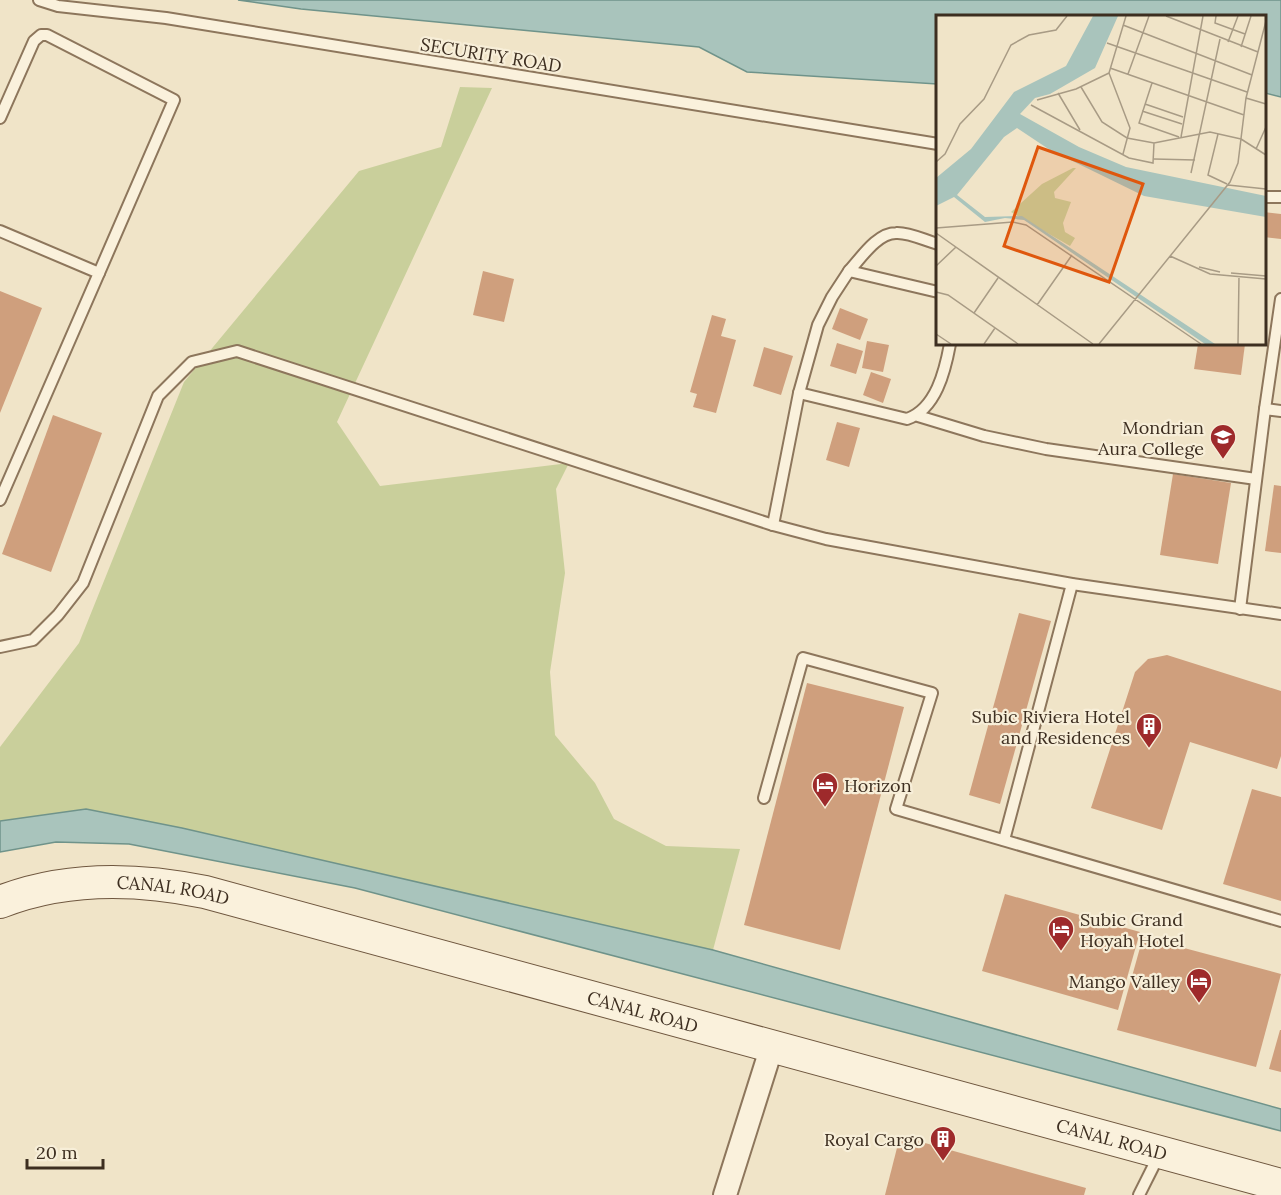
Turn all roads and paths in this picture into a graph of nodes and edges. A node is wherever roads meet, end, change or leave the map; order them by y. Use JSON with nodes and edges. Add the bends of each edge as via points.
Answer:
{"nodes":[{"id":1,"x":39,"y":0,"type":"edge"},
{"id":2,"x":0,"y":118,"type":"edge"},
{"id":3,"x":936,"y":144,"type":"edge"},
{"id":4,"x":0,"y":231,"type":"edge"},
{"id":5,"x":936,"y":243,"type":"edge"},
{"id":6,"x":849,"y":271,"type":"junction"},
{"id":7,"x":99,"y":273,"type":"junction"},
{"id":8,"x":936,"y":292,"type":"edge"},
{"id":9,"x":1281,"y":300,"type":"edge"},
{"id":10,"x":950,"y":345,"type":"edge"},
{"id":11,"x":799,"y":393,"type":"junction"},
{"id":12,"x":1265,"y":409,"type":"junction"},
{"id":13,"x":1281,"y":411,"type":"edge"},
{"id":14,"x":918,"y":416,"type":"junction"},
{"id":15,"x":1256,"y":479,"type":"junction"},
{"id":16,"x":0,"y":500,"type":"edge"},
{"id":17,"x":773,"y":525,"type":"junction"},
{"id":18,"x":1072,"y":584,"type":"junction"},
{"id":19,"x":1240,"y":609,"type":"junction"},
{"id":20,"x":1281,"y":614,"type":"edge"},
{"id":21,"x":0,"y":647,"type":"edge"},
{"id":22,"x":764,"y":798,"type":"dead end"},
{"id":23,"x":1004,"y":840,"type":"junction"},
{"id":24,"x":0,"y":902,"type":"edge"},
{"id":25,"x":1281,"y":921,"type":"edge"},
{"id":26,"x":772,"y":1046,"type":"junction"},
{"id":27,"x":1160,"y":1152,"type":"junction"},
{"id":28,"x":1281,"y":1185,"type":"edge"},
{"id":29,"x":725,"y":1195,"type":"edge"},
{"id":30,"x":1139,"y":1195,"type":"edge"}],
"edges":[{"from":1,"to":3,"type":"lane","name":"SECURITY ROAD"},
{"from":2,"to":7,"type":"lane","via":[[34,41],[41,35],[174,100]]},
{"from":4,"to":7,"type":"lane"},
{"from":5,"to":6,"type":"lane","via":[[898,232],[890,234]]},
{"from":6,"to":8,"type":"lane"},
{"from":6,"to":11,"type":"lane","via":[[818,325]]},
{"from":7,"to":16,"type":"lane"},
{"from":9,"to":12,"type":"lane"},
{"from":10,"to":14,"type":"lane","via":[[946,365],[928,406]]},
{"from":11,"to":14,"type":"lane","via":[[907,419]]},
{"from":11,"to":17,"type":"lane"},
{"from":12,"to":13,"type":"lane"},
{"from":12,"to":15,"type":"lane"},
{"from":14,"to":15,"type":"lane","via":[[1046,449]]},
{"from":15,"to":19,"type":"lane"},
{"from":17,"to":18,"type":"lane","via":[[826,539]]},
{"from":17,"to":21,"type":"lane","via":[[237,351],[192,362],[158,396],[83,583],[33,640]]},
{"from":18,"to":19,"type":"lane"},
{"from":18,"to":23,"type":"lane"},
{"from":19,"to":20,"type":"lane"},
{"from":22,"to":23,"type":"lane","via":[[802,658],[932,693],[896,809]]},
{"from":23,"to":25,"type":"lane"},
{"from":24,"to":26,"type":"main road","name":"CANAL ROAD","via":[[53,887],[92,882],[165,884],[287,913]]},
{"from":26,"to":27,"type":"main road","name":"CANAL ROAD"},
{"from":26,"to":29,"type":"street"},
{"from":27,"to":28,"type":"main road","name":"CANAL ROAD"},
{"from":27,"to":30,"type":"lane"}]}
